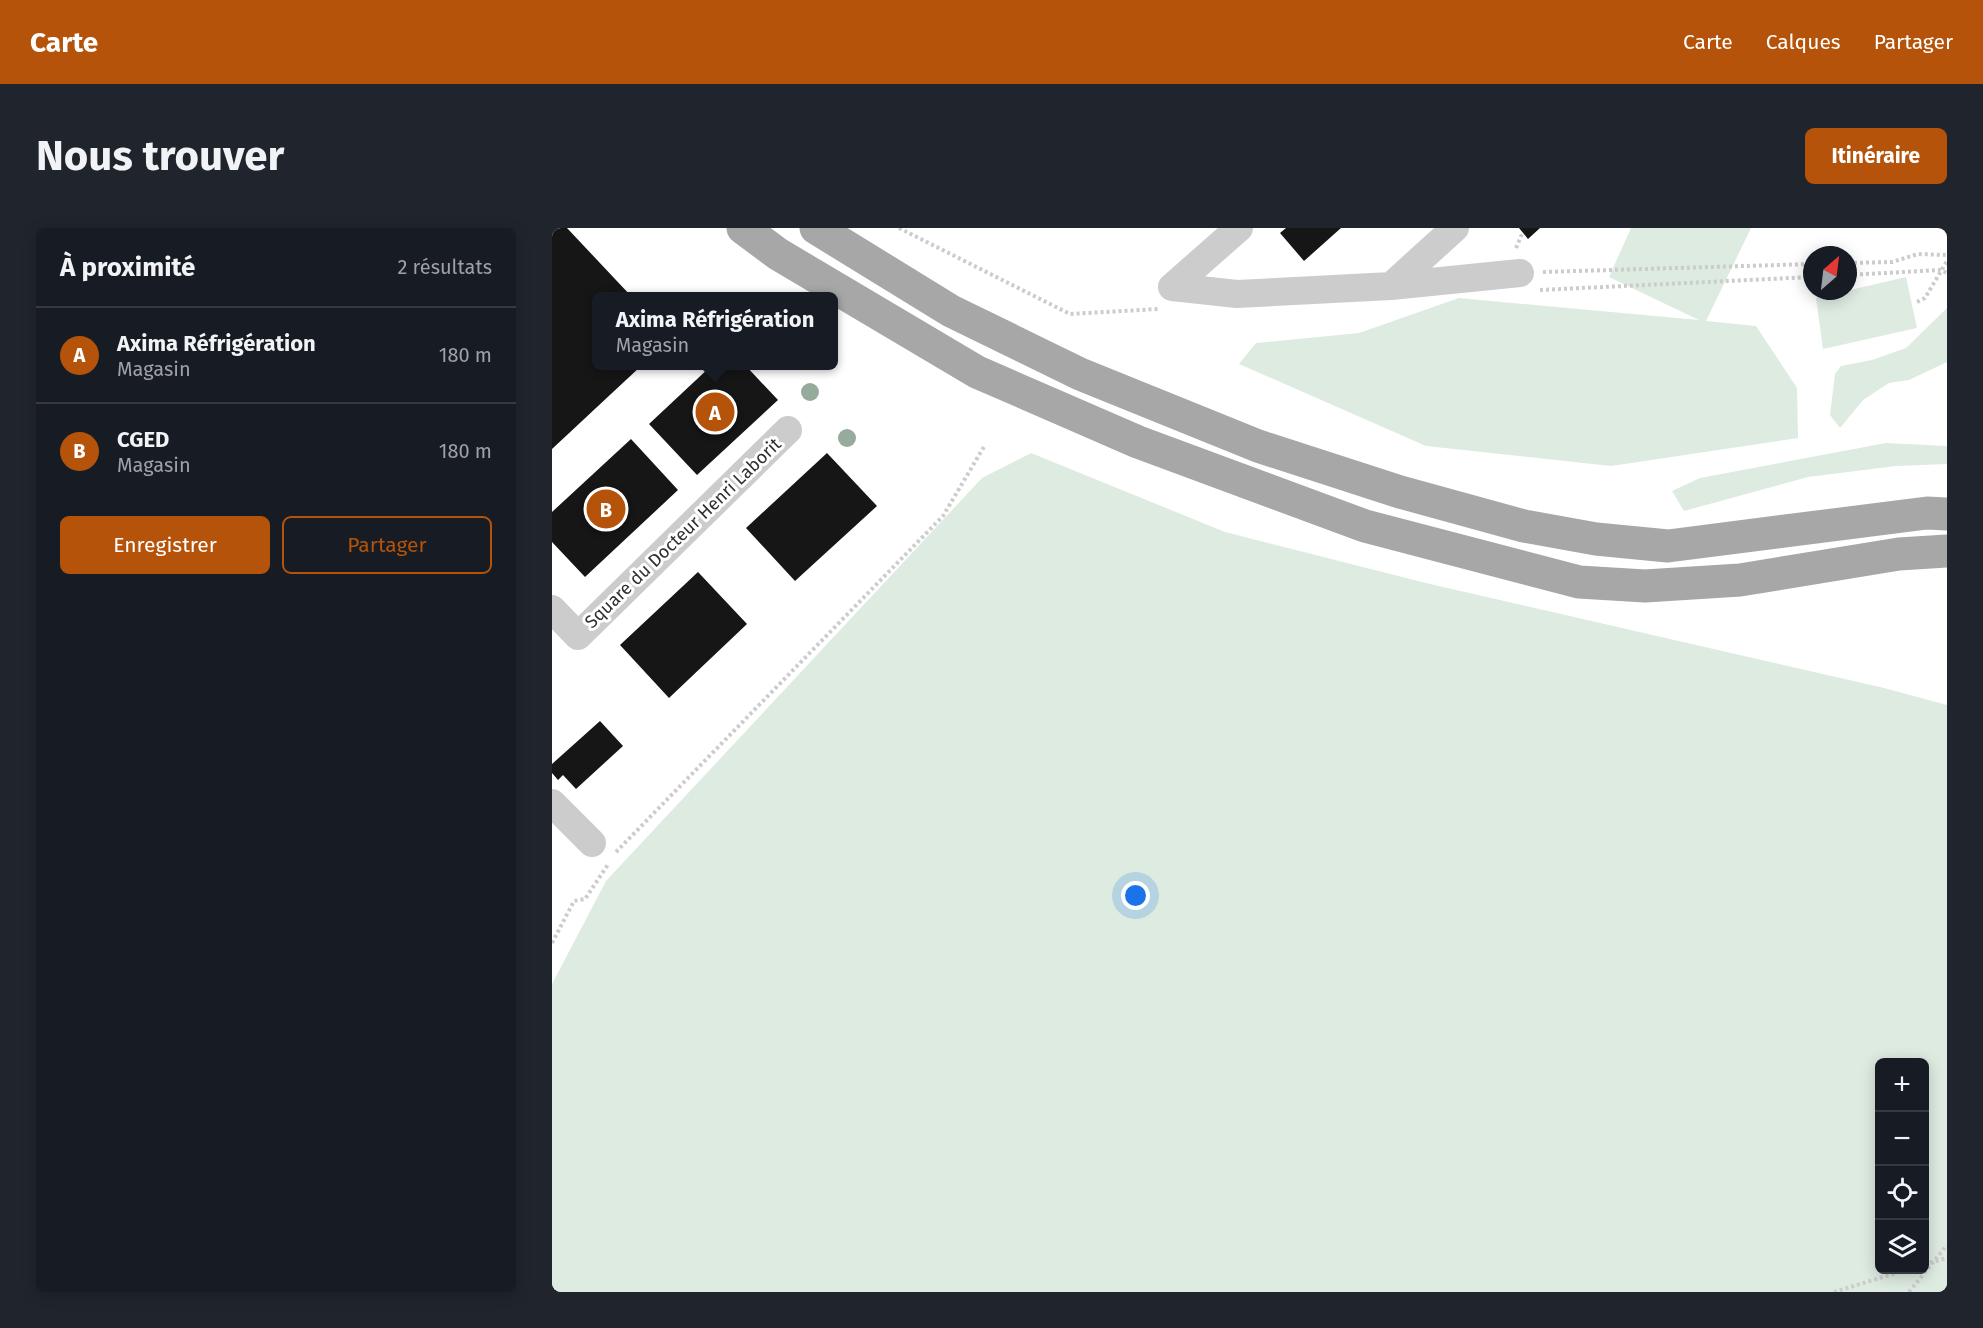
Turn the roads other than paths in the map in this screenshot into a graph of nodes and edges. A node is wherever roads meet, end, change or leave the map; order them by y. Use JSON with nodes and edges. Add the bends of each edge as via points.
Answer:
{"nodes":[{"id":1,"x":743,"y":228,"type":"edge"},
{"id":2,"x":816,"y":228,"type":"edge"},
{"id":3,"x":1239,"y":228,"type":"edge"},
{"id":4,"x":1455,"y":228,"type":"edge"},
{"id":5,"x":1520,"y":273,"type":"road end"},
{"id":6,"x":1391,"y":286,"type":"junction"},
{"id":7,"x":788,"y":430,"type":"dead end"},
{"id":8,"x":1947,"y":514,"type":"edge"},
{"id":9,"x":1947,"y":551,"type":"edge"},
{"id":10,"x":552,"y":609,"type":"edge"},
{"id":11,"x":552,"y":803,"type":"edge"},
{"id":12,"x":592,"y":843,"type":"dead end"}],
"edges":[{"from":1,"to":9,"type":"main road","via":[[778,254],[977,372],[1138,442],[1365,526],[1579,582],[1645,586],[1740,580],[1899,554]]},
{"from":2,"to":8,"type":"main road","via":[[951,311],[1080,374],[1258,446],[1400,492],[1524,526],[1668,546],[1928,513]]},
{"from":3,"to":6,"type":"street","via":[[1172,287],[1237,294]]},
{"from":4,"to":6,"type":"street"},
{"from":5,"to":6,"type":"street"},
{"from":7,"to":10,"type":"street","name":"Square du Docteur Henri Laborit","via":[[578,636]]},
{"from":11,"to":12,"type":"street"}]}
